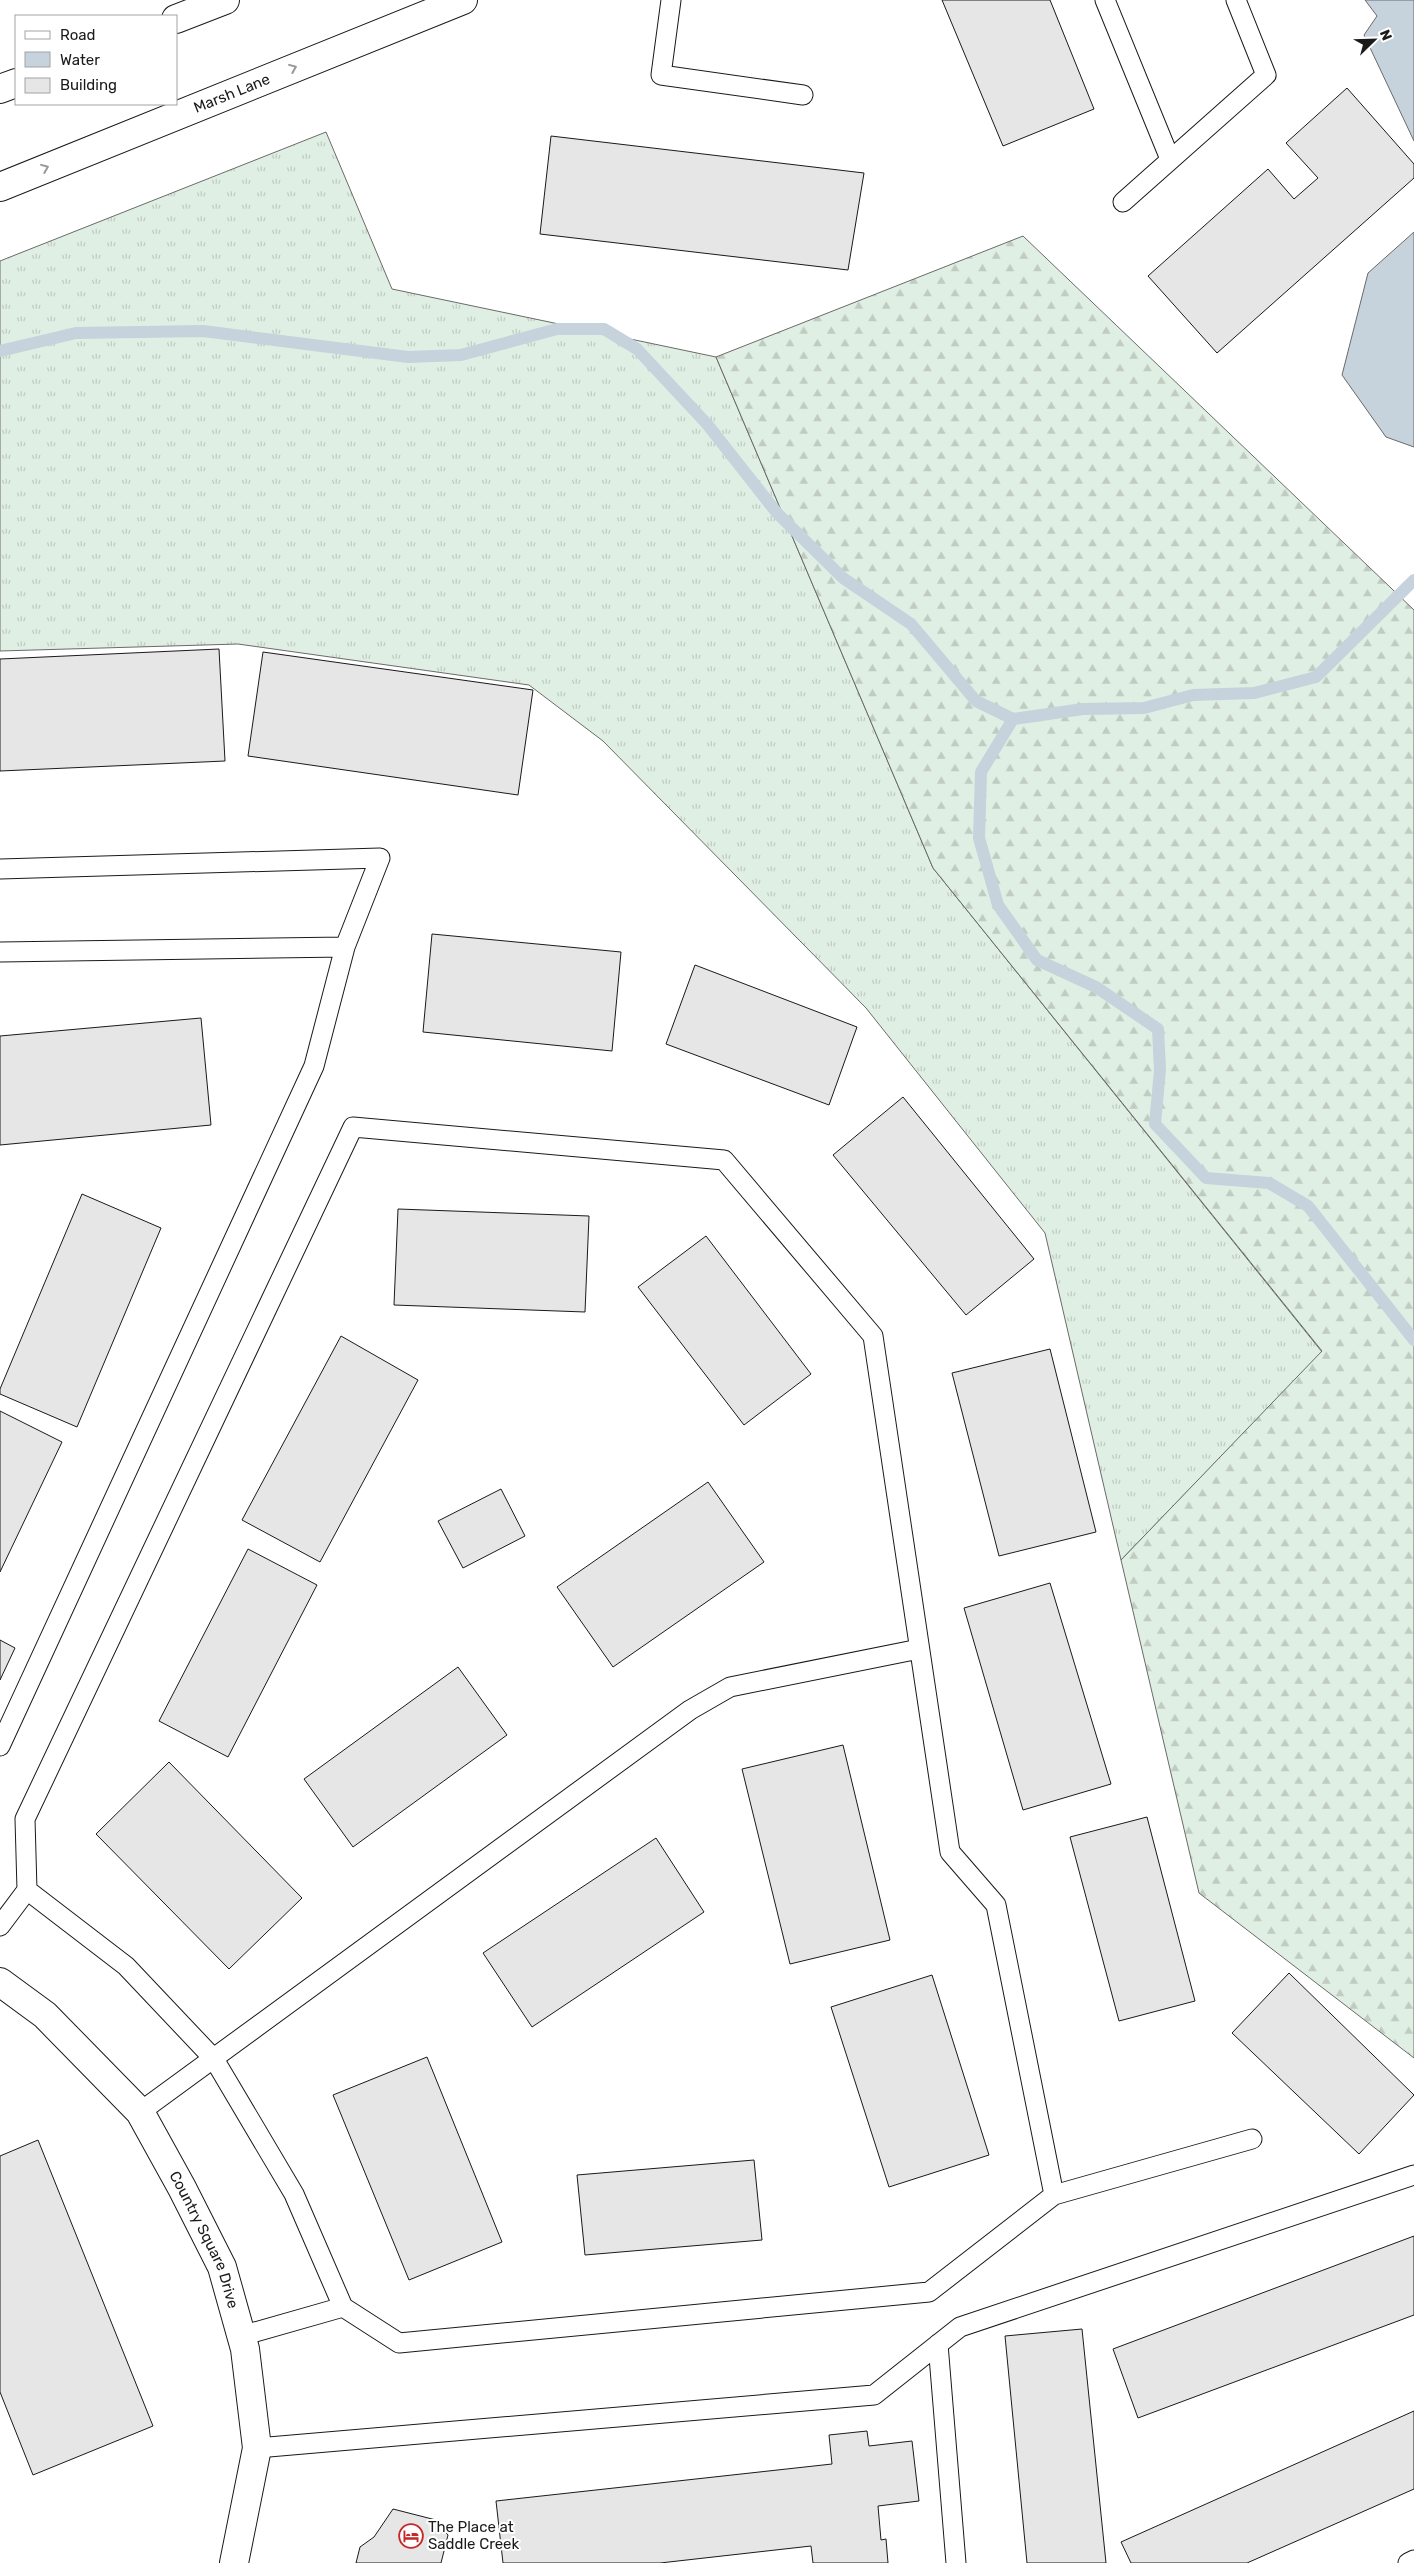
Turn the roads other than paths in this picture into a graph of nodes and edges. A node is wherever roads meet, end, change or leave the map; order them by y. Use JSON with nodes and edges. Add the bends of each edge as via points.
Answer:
{"nodes":[{"id":1,"x":225,"y":0,"type":"edge"},
{"id":2,"x":463,"y":0,"type":"edge"},
{"id":3,"x":672,"y":0,"type":"edge"},
{"id":4,"x":1105,"y":0,"type":"edge"},
{"id":5,"x":1236,"y":0,"type":"edge"},
{"id":6,"x":178,"y":18,"type":"edge"},
{"id":7,"x":15,"y":83,"type":"edge"},
{"id":8,"x":0,"y":89,"type":"edge"},
{"id":9,"x":803,"y":94,"type":"dead end"},
{"id":10,"x":1170,"y":159,"type":"junction"},
{"id":11,"x":0,"y":187,"type":"edge"},
{"id":12,"x":1123,"y":202,"type":"dead end"},
{"id":13,"x":0,"y":870,"type":"edge"},
{"id":14,"x":345,"y":947,"type":"junction"},
{"id":15,"x":0,"y":952,"type":"edge"},
{"id":16,"x":919,"y":1648,"type":"junction"},
{"id":17,"x":0,"y":1746,"type":"edge"},
{"id":18,"x":27,"y":1890,"type":"junction"},
{"id":19,"x":0,"y":1926,"type":"edge"},
{"id":20,"x":0,"y":1982,"type":"edge"},
{"id":21,"x":214,"y":2059,"type":"junction"},
{"id":22,"x":140,"y":2112,"type":"junction"},
{"id":23,"x":1252,"y":2139,"type":"dead end"},
{"id":24,"x":1414,"y":2175,"type":"edge"},
{"id":25,"x":1054,"y":2195,"type":"junction"},
{"id":26,"x":343,"y":2307,"type":"junction"},
{"id":27,"x":241,"y":2336,"type":"junction"},
{"id":28,"x":938,"y":2344,"type":"junction"},
{"id":29,"x":257,"y":2448,"type":"junction"},
{"id":30,"x":1414,"y":2560,"type":"edge"},
{"id":31,"x":234,"y":2563,"type":"edge"},
{"id":32,"x":956,"y":2563,"type":"edge"},
{"id":33,"x":1408,"y":2563,"type":"edge"}],
"edges":[{"from":1,"to":6,"type":"street"},
{"from":11,"to":2,"type":"street","name":"Marsh Lane","one_way":true},
{"from":3,"to":9,"type":"lane","via":[[661,75]]},
{"from":4,"to":10,"type":"lane"},
{"from":5,"to":10,"type":"lane","via":[[1266,75]]},
{"from":7,"to":8,"type":"street"},
{"from":10,"to":12,"type":"lane"},
{"from":13,"to":14,"type":"lane","via":[[380,858]]},
{"from":14,"to":15,"type":"lane"},
{"from":14,"to":17,"type":"lane","via":[[314,1066]]},
{"from":16,"to":18,"type":"lane","via":[[873,1336],[724,1160],[353,1127],[25,1819]]},
{"from":16,"to":21,"type":"lane","via":[[730,1686],[690,1710]]},
{"from":16,"to":25,"type":"lane","via":[[950,1852],[996,1905]]},
{"from":18,"to":19,"type":"lane"},
{"from":18,"to":21,"type":"lane","via":[[126,1966]]},
{"from":20,"to":22,"type":"street","name":"Country Square Drive","via":[[45,2015]]},
{"from":21,"to":22,"type":"lane"},
{"from":21,"to":26,"type":"lane","via":[[294,2194]]},
{"from":22,"to":27,"type":"street","name":"Country Square Drive","via":[[222,2267]]},
{"from":23,"to":25,"type":"lane"},
{"from":24,"to":28,"type":"lane","via":[[960,2327]]},
{"from":25,"to":26,"type":"lane","via":[[929,2292],[399,2343]]},
{"from":26,"to":27,"type":"lane"},
{"from":27,"to":29,"type":"street","name":"Country Square Drive"},
{"from":28,"to":29,"type":"lane","via":[[874,2395]]},
{"from":28,"to":32,"type":"lane"},
{"from":29,"to":31,"type":"street","name":"Country Square Drive"},
{"from":30,"to":33,"type":"lane"}]}
